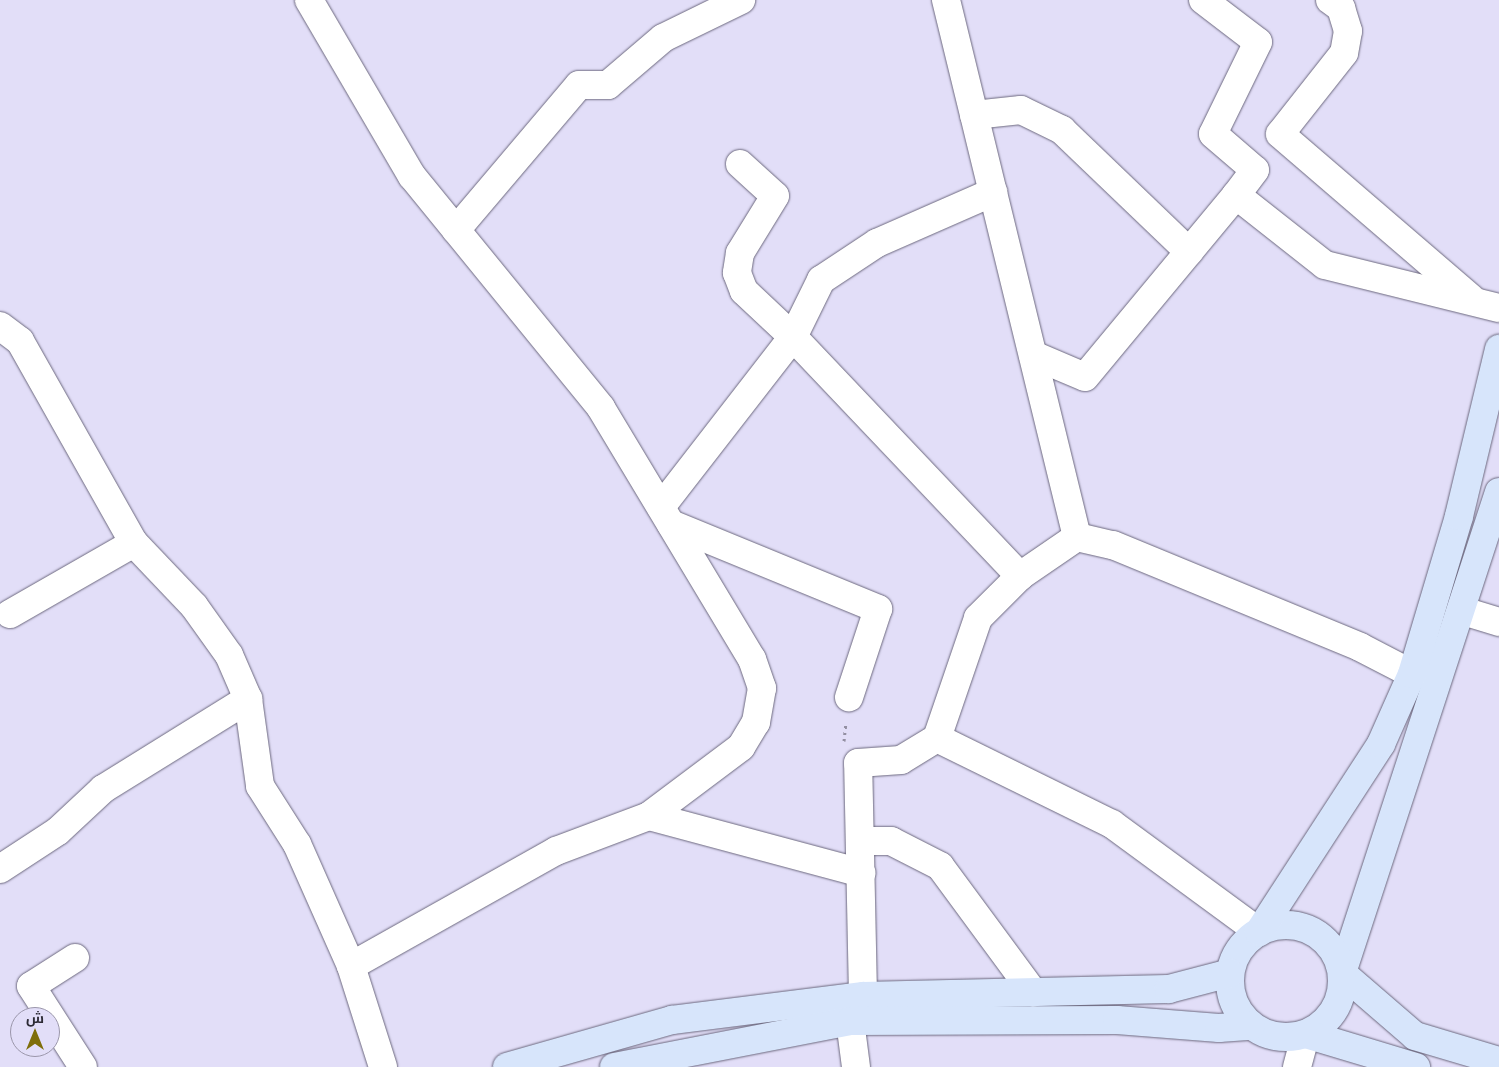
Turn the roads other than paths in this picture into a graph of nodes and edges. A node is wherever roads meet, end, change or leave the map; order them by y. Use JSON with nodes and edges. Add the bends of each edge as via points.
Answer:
{"nodes":[{"id":1,"x":308,"y":0,"type":"edge"},
{"id":2,"x":741,"y":0,"type":"edge"},
{"id":3,"x":946,"y":0,"type":"edge"},
{"id":4,"x":1203,"y":0,"type":"edge"},
{"id":5,"x":1330,"y":0,"type":"edge"},
{"id":6,"x":974,"y":115,"type":"junction"},
{"id":7,"x":740,"y":164,"type":"dead end"},
{"id":8,"x":993,"y":192,"type":"junction"},
{"id":9,"x":1236,"y":195,"type":"junction"},
{"id":10,"x":456,"y":230,"type":"junction"},
{"id":11,"x":1189,"y":252,"type":"junction"},
{"id":12,"x":1487,"y":305,"type":"edge"},
{"id":13,"x":0,"y":326,"type":"edge"},
{"id":14,"x":793,"y":337,"type":"junction"},
{"id":15,"x":1499,"y":349,"type":"edge"},
{"id":16,"x":1033,"y":355,"type":"junction"},
{"id":17,"x":1497,"y":506,"type":"edge"},
{"id":18,"x":666,"y":515,"type":"junction"},
{"id":19,"x":1077,"y":537,"type":"junction"},
{"id":20,"x":134,"y":543,"type":"junction"},
{"id":21,"x":1020,"y":576,"type":"junction"},
{"id":22,"x":1462,"y":612,"type":"junction"},
{"id":23,"x":10,"y":614,"type":"dead end"},
{"id":24,"x":1499,"y":622,"type":"edge"},
{"id":25,"x":1412,"y":674,"type":"junction"},
{"id":26,"x":849,"y":697,"type":"road end"},
{"id":27,"x":248,"y":699,"type":"junction"},
{"id":28,"x":937,"y":738,"type":"junction"},
{"id":29,"x":649,"y":816,"type":"junction"},
{"id":30,"x":860,"y":841,"type":"junction"},
{"id":31,"x":0,"y":868,"type":"edge"},
{"id":32,"x":861,"y":873,"type":"junction"},
{"id":33,"x":1259,"y":932,"type":"junction"},
{"id":34,"x":75,"y":958,"type":"dead end"},
{"id":35,"x":351,"y":966,"type":"junction"},
{"id":36,"x":1342,"y":972,"type":"junction"},
{"id":37,"x":1230,"y":973,"type":"junction"},
{"id":38,"x":1033,"y":992,"type":"junction"},
{"id":39,"x":863,"y":996,"type":"junction"},
{"id":40,"x":850,"y":1021,"type":"junction"},
{"id":41,"x":1252,"y":1026,"type":"junction"},
{"id":42,"x":1306,"y":1034,"type":"junction"},
{"id":43,"x":1499,"y":1061,"type":"edge"},
{"id":44,"x":83,"y":1067,"type":"edge"},
{"id":45,"x":382,"y":1067,"type":"edge"},
{"id":46,"x":507,"y":1067,"type":"edge"},
{"id":47,"x":614,"y":1067,"type":"edge"},
{"id":48,"x":856,"y":1067,"type":"edge"},
{"id":49,"x":1297,"y":1067,"type":"edge"},
{"id":50,"x":1416,"y":1067,"type":"edge"}],
"edges":[{"from":1,"to":10,"type":"street","via":[[412,176]]},
{"from":2,"to":10,"type":"street","via":[[663,38],[608,85],[579,85]]},
{"from":3,"to":6,"type":"street"},
{"from":4,"to":9,"type":"street","via":[[1258,42],[1213,134],[1255,170]]},
{"from":5,"to":12,"type":"street","via":[[1341,8],[1348,31],[1344,52],[1280,134]]},
{"from":6,"to":8,"type":"street"},
{"from":6,"to":11,"type":"street","via":[[1021,110],[1062,130]]},
{"from":7,"to":14,"type":"street","via":[[775,196],[740,253],[737,273],[744,291]]},
{"from":8,"to":14,"type":"street","via":[[877,243],[821,280]]},
{"from":8,"to":16,"type":"street"},
{"from":9,"to":11,"type":"street"},
{"from":9,"to":12,"type":"street","via":[[1325,264]]},
{"from":10,"to":18,"type":"street","via":[[601,408]]},
{"from":11,"to":16,"type":"street","via":[[1085,377]]},
{"from":13,"to":20,"type":"street","via":[[20,341]]},
{"from":14,"to":18,"type":"street"},
{"from":14,"to":21,"type":"street"},
{"from":15,"to":25,"type":"main road","via":[[1459,516]]},
{"from":16,"to":19,"type":"street"},
{"from":17,"to":22,"type":"main road"},
{"from":18,"to":26,"type":"street","via":[[878,609]]},
{"from":18,"to":29,"type":"street","via":[[752,658],[762,688],[756,722],[741,747]]},
{"from":19,"to":21,"type":"street"},
{"from":19,"to":25,"type":"street","via":[[1113,545],[1360,647]]},
{"from":20,"to":23,"type":"street"},
{"from":20,"to":27,"type":"street","via":[[194,606],[229,655]]},
{"from":21,"to":28,"type":"street","via":[[978,618]]},
{"from":22,"to":24,"type":"street"},
{"from":22,"to":36,"type":"main road"},
{"from":25,"to":33,"type":"main road","via":[[1381,744]]},
{"from":27,"to":31,"type":"street","via":[[103,789],[58,830]]},
{"from":27,"to":35,"type":"street","via":[[260,786],[297,844]]},
{"from":28,"to":30,"type":"street","via":[[901,760],[858,763]]},
{"from":28,"to":33,"type":"street","via":[[1112,824]]},
{"from":29,"to":32,"type":"street"},
{"from":29,"to":35,"type":"street","via":[[556,850]]},
{"from":30,"to":32,"type":"street"},
{"from":30,"to":38,"type":"street","via":[[891,841],[940,866]]},
{"from":32,"to":39,"type":"street"},
{"from":33,"to":36,"type":"main road","via":[[1276,926],[1311,930],[1331,948]]},
{"from":33,"to":37,"type":"main road","via":[[1245,942]]},
{"from":34,"to":44,"type":"street","via":[[32,986]]},
{"from":35,"to":45,"type":"street"},
{"from":36,"to":42,"type":"main road","via":[[1335,1010]]},
{"from":36,"to":43,"type":"main road","via":[[1415,1036]]},
{"from":37,"to":38,"type":"main road","via":[[1169,989]]},
{"from":37,"to":41,"type":"main road","via":[[1234,1002]]},
{"from":38,"to":39,"type":"main road"},
{"from":39,"to":40,"type":"street"},
{"from":39,"to":46,"type":"main road","via":[[672,1020]]},
{"from":40,"to":41,"type":"main road","via":[[1108,1020],[1219,1028]]},
{"from":40,"to":47,"type":"main road"},
{"from":40,"to":48,"type":"street"},
{"from":41,"to":42,"type":"main road","via":[[1268,1035]]},
{"from":42,"to":49,"type":"street"},
{"from":42,"to":50,"type":"main road"}]}
